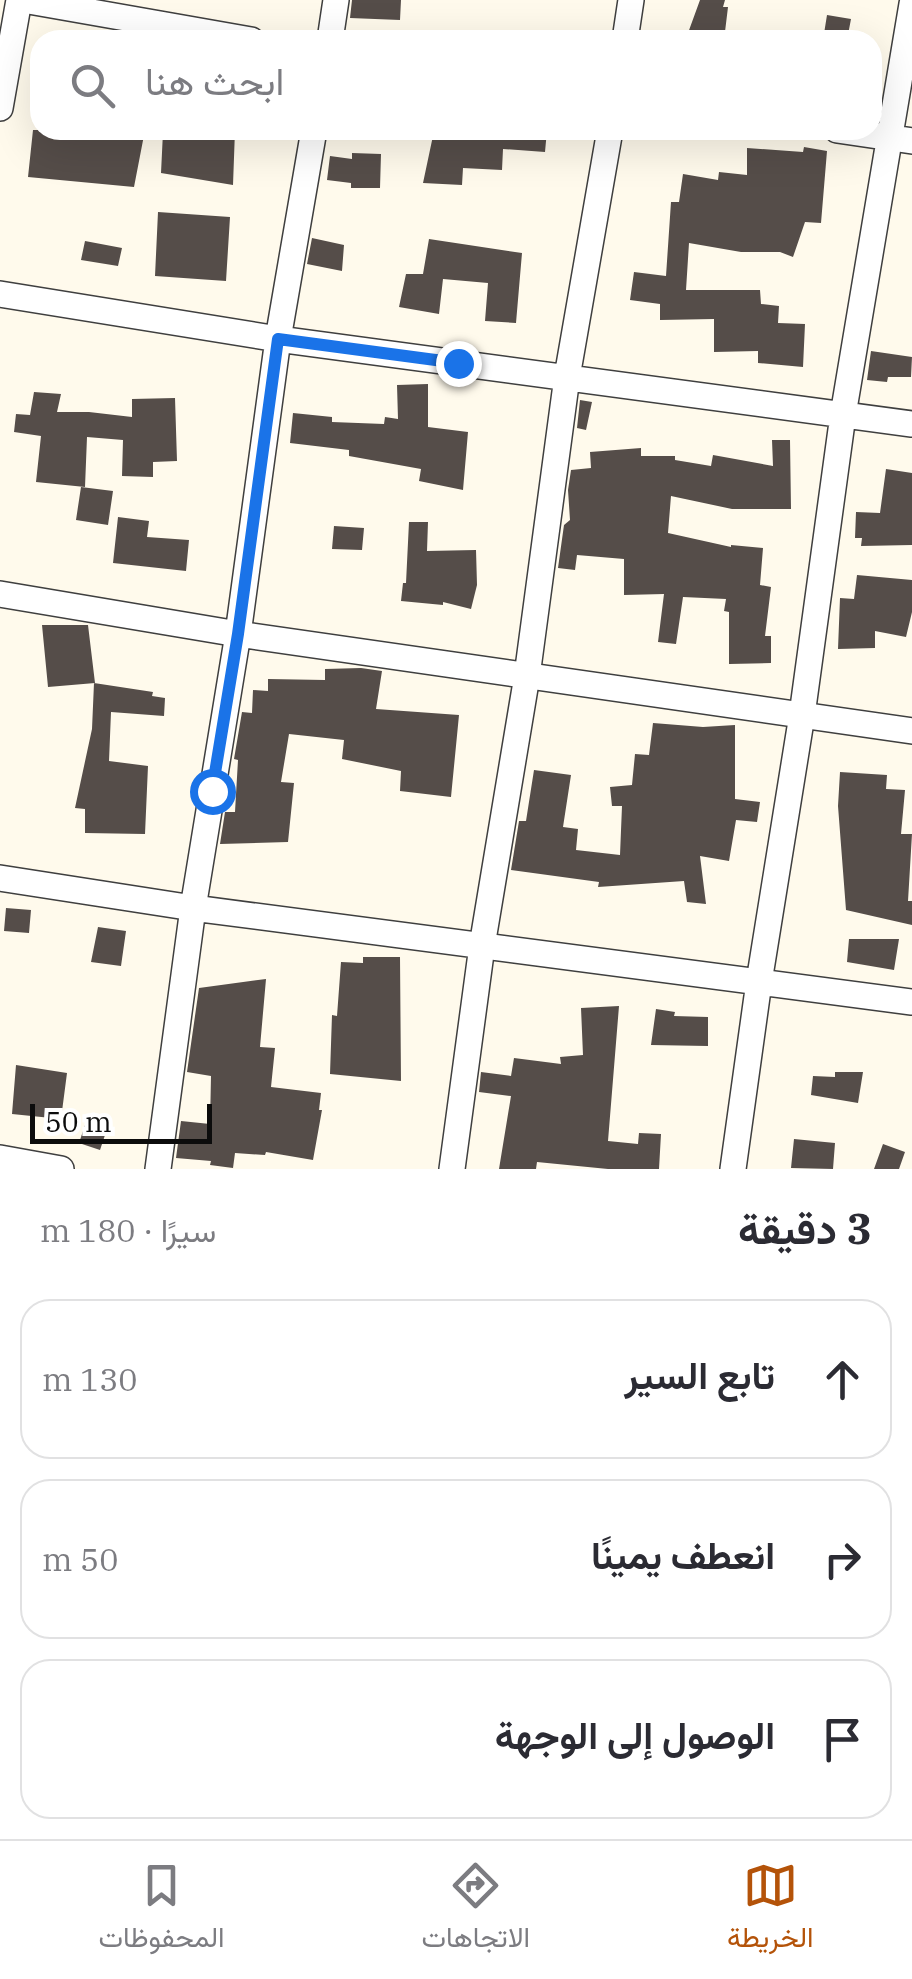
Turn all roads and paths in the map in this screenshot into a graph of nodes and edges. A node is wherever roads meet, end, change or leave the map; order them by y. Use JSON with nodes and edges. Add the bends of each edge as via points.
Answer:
{"nodes":[{"id":1,"x":21,"y":0,"type":"edge"},
{"id":2,"x":336,"y":0,"type":"edge"},
{"id":3,"x":631,"y":0,"type":"edge"},
{"id":4,"x":912,"y":4,"type":"edge"},
{"id":5,"x":194,"y":30,"type":"edge"},
{"id":6,"x":332,"y":30,"type":"edge"},
{"id":7,"x":626,"y":30,"type":"edge"},
{"id":8,"x":0,"y":108,"type":"edge"},
{"id":9,"x":312,"y":140,"type":"edge"},
{"id":10,"x":608,"y":140,"type":"edge"},
{"id":11,"x":902,"y":140,"type":"edge"},
{"id":12,"x":0,"y":294,"type":"edge"},
{"id":13,"x":278,"y":339,"type":"junction"},
{"id":14,"x":567,"y":378,"type":"junction"},
{"id":15,"x":843,"y":415,"type":"junction"},
{"id":16,"x":912,"y":424,"type":"edge"},
{"id":17,"x":0,"y":594,"type":"edge"},
{"id":18,"x":238,"y":634,"type":"junction"},
{"id":19,"x":527,"y":676,"type":"junction"},
{"id":20,"x":802,"y":715,"type":"junction"},
{"id":21,"x":912,"y":731,"type":"edge"},
{"id":22,"x":0,"y":878,"type":"edge"},
{"id":23,"x":193,"y":908,"type":"junction"},
{"id":24,"x":482,"y":946,"type":"junction"},
{"id":25,"x":759,"y":982,"type":"junction"},
{"id":26,"x":912,"y":1002,"type":"edge"},
{"id":27,"x":0,"y":1158,"type":"edge"},
{"id":28,"x":61,"y":1169,"type":"edge"},
{"id":29,"x":158,"y":1169,"type":"edge"},
{"id":30,"x":452,"y":1169,"type":"edge"},
{"id":31,"x":734,"y":1169,"type":"edge"}],
"edges":[{"from":1,"to":5,"type":"street"},
{"from":1,"to":8,"type":"street"},
{"from":2,"to":6,"type":"street"},
{"from":3,"to":7,"type":"street"},
{"from":4,"to":11,"type":"street"},
{"from":9,"to":13,"type":"street"},
{"from":10,"to":14,"type":"street"},
{"from":11,"to":15,"type":"street"},
{"from":12,"to":13,"type":"street"},
{"from":13,"to":14,"type":"street"},
{"from":13,"to":18,"type":"street"},
{"from":14,"to":15,"type":"street"},
{"from":14,"to":19,"type":"street"},
{"from":15,"to":16,"type":"street"},
{"from":15,"to":20,"type":"street"},
{"from":17,"to":18,"type":"street"},
{"from":18,"to":19,"type":"street"},
{"from":18,"to":23,"type":"street"},
{"from":19,"to":20,"type":"street"},
{"from":19,"to":24,"type":"street"},
{"from":20,"to":21,"type":"street"},
{"from":20,"to":25,"type":"street"},
{"from":22,"to":23,"type":"street"},
{"from":23,"to":24,"type":"street"},
{"from":23,"to":29,"type":"street"},
{"from":24,"to":25,"type":"street"},
{"from":24,"to":30,"type":"street"},
{"from":25,"to":26,"type":"street"},
{"from":25,"to":31,"type":"street"},
{"from":27,"to":28,"type":"street"}]}
